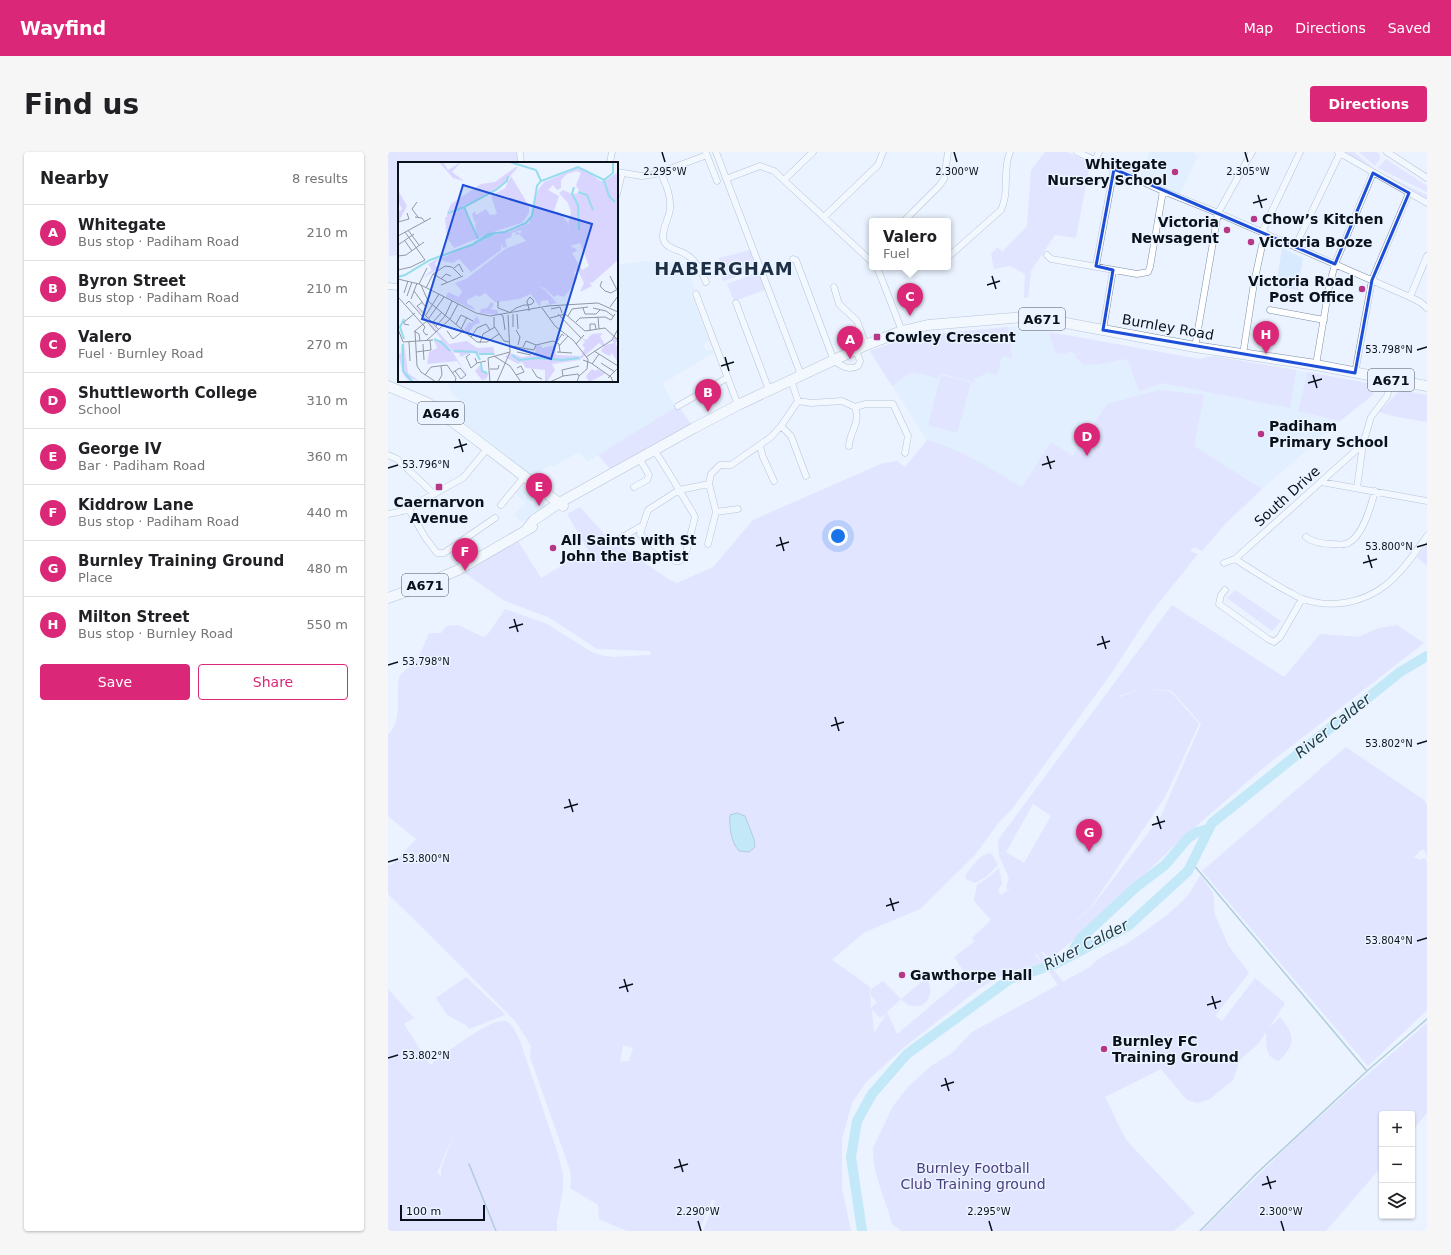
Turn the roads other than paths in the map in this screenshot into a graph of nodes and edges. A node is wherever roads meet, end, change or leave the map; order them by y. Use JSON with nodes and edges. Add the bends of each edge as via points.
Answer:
{"nodes":[{"id":1,"x":520,"y":152,"type":"edge"},
{"id":2,"x":612,"y":152,"type":"edge"},
{"id":3,"x":716,"y":152,"type":"edge"},
{"id":4,"x":812,"y":152,"type":"edge"},
{"id":5,"x":883,"y":152,"type":"edge"},
{"id":6,"x":948,"y":152,"type":"edge"},
{"id":7,"x":1010,"y":152,"type":"edge"},
{"id":8,"x":1077,"y":152,"type":"edge"},
{"id":9,"x":1099,"y":152,"type":"edge"},
{"id":10,"x":1252,"y":152,"type":"edge"},
{"id":11,"x":1300,"y":152,"type":"edge"},
{"id":12,"x":1339,"y":152,"type":"edge"},
{"id":13,"x":1387,"y":152,"type":"edge"},
{"id":14,"x":706,"y":154,"type":"edge"},
{"id":15,"x":1095,"y":160,"type":"junction"},
{"id":16,"x":521,"y":162,"type":"edge"},
{"id":17,"x":610,"y":162,"type":"edge"},
{"id":18,"x":1114,"y":169,"type":"junction"},
{"id":19,"x":619,"y":172,"type":"edge"},
{"id":20,"x":661,"y":173,"type":"junction"},
{"id":21,"x":1373,"y":173,"type":"junction"},
{"id":22,"x":1427,"y":178,"type":"edge"},
{"id":23,"x":726,"y":179,"type":"junction"},
{"id":24,"x":784,"y":180,"type":"junction"},
{"id":25,"x":717,"y":181,"type":"dead end"},
{"id":26,"x":618,"y":183,"type":"edge"},
{"id":27,"x":1163,"y":191,"type":"junction"},
{"id":28,"x":1409,"y":193,"type":"junction"},
{"id":29,"x":1427,"y":204,"type":"edge"},
{"id":30,"x":1218,"y":213,"type":"junction"},
{"id":31,"x":824,"y":217,"type":"junction"},
{"id":32,"x":907,"y":218,"type":"edge"},
{"id":33,"x":1263,"y":234,"type":"junction"},
{"id":34,"x":1295,"y":247,"type":"junction"},
{"id":35,"x":951,"y":254,"type":"edge"},
{"id":36,"x":1047,"y":255,"type":"dead end"},
{"id":37,"x":1427,"y":256,"type":"edge"},
{"id":38,"x":867,"y":257,"type":"edge"},
{"id":39,"x":793,"y":258,"type":"dead end"},
{"id":40,"x":1335,"y":264,"type":"junction"},
{"id":41,"x":1096,"y":266,"type":"junction"},
{"id":42,"x":878,"y":270,"type":"edge"},
{"id":43,"x":1113,"y":270,"type":"junction"},
{"id":44,"x":1372,"y":280,"type":"junction"},
{"id":45,"x":706,"y":282,"type":"dead end"},
{"id":46,"x":388,"y":286,"type":"edge"},
{"id":47,"x":398,"y":287,"type":"edge"},
{"id":48,"x":834,"y":287,"type":"dead end"},
{"id":49,"x":696,"y":294,"type":"dead end"},
{"id":50,"x":1410,"y":297,"type":"junction"},
{"id":51,"x":736,"y":303,"type":"dead end"},
{"id":52,"x":1427,"y":308,"type":"edge"},
{"id":53,"x":1270,"y":310,"type":"dead end"},
{"id":54,"x":1324,"y":320,"type":"junction"},
{"id":55,"x":1103,"y":330,"type":"junction"},
{"id":56,"x":902,"y":331,"type":"junction"},
{"id":57,"x":866,"y":345,"type":"junction"},
{"id":58,"x":1195,"y":347,"type":"junction"},
{"id":59,"x":856,"y":350,"type":"junction"},
{"id":60,"x":1244,"y":354,"type":"junction"},
{"id":61,"x":834,"y":361,"type":"junction"},
{"id":62,"x":1316,"y":365,"type":"junction"},
{"id":63,"x":1355,"y":373,"type":"junction"},
{"id":64,"x":801,"y":375,"type":"junction"},
{"id":65,"x":727,"y":378,"type":"junction"},
{"id":66,"x":791,"y":380,"type":"junction"},
{"id":67,"x":1391,"y":380,"type":"junction"},
{"id":68,"x":388,"y":386,"type":"edge"},
{"id":69,"x":1427,"y":386,"type":"edge"},
{"id":70,"x":769,"y":390,"type":"junction"},
{"id":71,"x":798,"y":401,"type":"junction"},
{"id":72,"x":738,"y":405,"type":"junction"},
{"id":73,"x":678,"y":406,"type":"dead end"},
{"id":74,"x":855,"y":407,"type":"junction"},
{"id":75,"x":781,"y":426,"type":"junction"},
{"id":76,"x":1363,"y":444,"type":"junction"},
{"id":77,"x":760,"y":446,"type":"junction"},
{"id":78,"x":849,"y":446,"type":"dead end"},
{"id":79,"x":487,"y":449,"type":"junction"},
{"id":80,"x":654,"y":450,"type":"junction"},
{"id":81,"x":905,"y":452,"type":"dead end"},
{"id":82,"x":388,"y":455,"type":"edge"},
{"id":83,"x":639,"y":458,"type":"junction"},
{"id":84,"x":806,"y":476,"type":"dead end"},
{"id":85,"x":524,"y":477,"type":"junction"},
{"id":86,"x":774,"y":481,"type":"dead end"},
{"id":87,"x":1321,"y":482,"type":"junction"},
{"id":88,"x":709,"y":484,"type":"junction"},
{"id":89,"x":634,"y":488,"type":"dead end"},
{"id":90,"x":1357,"y":488,"type":"junction"},
{"id":91,"x":679,"y":490,"type":"junction"},
{"id":92,"x":1375,"y":491,"type":"junction"},
{"id":93,"x":434,"y":494,"type":"junction"},
{"id":94,"x":1427,"y":501,"type":"edge"},
{"id":95,"x":501,"y":505,"type":"dead end"},
{"id":96,"x":562,"y":505,"type":"junction"},
{"id":97,"x":408,"y":508,"type":"junction"},
{"id":98,"x":738,"y":509,"type":"dead end"},
{"id":99,"x":716,"y":512,"type":"junction"},
{"id":100,"x":388,"y":514,"type":"edge"},
{"id":101,"x":495,"y":518,"type":"dead end"},
{"id":102,"x":643,"y":525,"type":"junction"},
{"id":103,"x":1427,"y":536,"type":"edge"},
{"id":104,"x":1306,"y":537,"type":"dead end"},
{"id":105,"x":619,"y":539,"type":"dead end"},
{"id":106,"x":708,"y":544,"type":"dead end"},
{"id":107,"x":1235,"y":559,"type":"junction"},
{"id":108,"x":1224,"y":563,"type":"dead end"},
{"id":109,"x":1225,"y":590,"type":"dead end"},
{"id":110,"x":388,"y":598,"type":"edge"},
{"id":111,"x":1302,"y":599,"type":"junction"}],
"edges":[{"from":1,"to":16,"type":"street"},
{"from":2,"to":17,"type":"street"},
{"from":3,"to":23,"type":"street"},
{"from":4,"to":24,"type":"street"},
{"from":5,"to":31,"type":"street","via":[[878,165]]},
{"from":6,"to":32,"type":"street","via":[[944,179]]},
{"from":7,"to":35,"type":"street","via":[[1006,159],[1005,203],[1001,210]]},
{"from":8,"to":15,"type":"street"},
{"from":9,"to":15,"type":"street"},
{"from":10,"to":30,"type":"street"},
{"from":11,"to":33,"type":"street"},
{"from":12,"to":21,"type":"street"},
{"from":12,"to":34,"type":"street"},
{"from":13,"to":22,"type":"street"},
{"from":14,"to":20,"type":"street"},
{"from":14,"to":25,"type":"street"},
{"from":15,"to":18,"type":"street"},
{"from":18,"to":27,"type":"street"},
{"from":18,"to":41,"type":"street"},
{"from":19,"to":20,"type":"street","via":[[642,176]]},
{"from":19,"to":26,"type":"street"},
{"from":20,"to":45,"type":"street","via":[[670,200],[663,240],[669,247],[688,255],[701,270]]},
{"from":21,"to":28,"type":"street"},
{"from":21,"to":40,"type":"street"},
{"from":23,"to":24,"type":"street","via":[[760,166],[774,171]]},
{"from":23,"to":64,"type":"street"},
{"from":24,"to":31,"type":"street"},
{"from":27,"to":30,"type":"street"},
{"from":27,"to":43,"type":"street","via":[[1148,272],[1137,274]]},
{"from":28,"to":29,"type":"street"},
{"from":28,"to":44,"type":"street"},
{"from":30,"to":33,"type":"street"},
{"from":30,"to":58,"type":"street"},
{"from":31,"to":38,"type":"street"},
{"from":33,"to":34,"type":"street"},
{"from":33,"to":60,"type":"street"},
{"from":34,"to":40,"type":"street"},
{"from":36,"to":41,"type":"street","via":[[1051,259]]},
{"from":37,"to":50,"type":"street"},
{"from":39,"to":61,"type":"street","via":[[796,260]]},
{"from":40,"to":44,"type":"street"},
{"from":40,"to":54,"type":"street"},
{"from":41,"to":43,"type":"street"},
{"from":42,"to":56,"type":"street"},
{"from":43,"to":55,"type":"street"},
{"from":44,"to":50,"type":"street"},
{"from":44,"to":63,"type":"street"},
{"from":46,"to":47,"type":"street"},
{"from":48,"to":57,"type":"street","via":[[839,304],[856,321]]},
{"from":49,"to":65,"type":"street"},
{"from":50,"to":52,"type":"street"},
{"from":51,"to":70,"type":"street"},
{"from":53,"to":54,"type":"street"},
{"from":54,"to":62,"type":"street"},
{"from":55,"to":56,"type":"main road","name":"Burnley Road","number":"A671","via":[[1024,317],[928,326]]},
{"from":55,"to":58,"type":"main road","name":"Burnley Road","number":"A671"},
{"from":56,"to":57,"type":"main road","number":"A671"},
{"from":57,"to":59,"type":"main road","number":"A671"},
{"from":58,"to":60,"type":"main road","name":"Burnley Road","number":"A671"},
{"from":59,"to":61,"type":"main road","number":"A671"},
{"from":59,"to":61,"type":"street","via":[[860,361],[853,369]]},
{"from":60,"to":62,"type":"main road","name":"Burnley Road","number":"A671"},
{"from":61,"to":64,"type":"main road","number":"A671"},
{"from":62,"to":63,"type":"main road","name":"Burnley Road","number":"A671"},
{"from":63,"to":67,"type":"main road","name":"Burnley Road","number":"A671"},
{"from":64,"to":66,"type":"main road","number":"A671"},
{"from":65,"to":72,"type":"street"},
{"from":65,"to":73,"type":"street"},
{"from":66,"to":70,"type":"main road","number":"A671"},
{"from":66,"to":71,"type":"street"},
{"from":67,"to":69,"type":"main road","name":"Burnley Road","number":"A671"},
{"from":67,"to":76,"type":"street","via":[[1387,396],[1371,417]]},
{"from":68,"to":79,"type":"main road","number":"A646","via":[[428,404]]},
{"from":70,"to":72,"type":"main road","number":"A671"},
{"from":71,"to":74,"type":"street","via":[[842,401]]},
{"from":71,"to":75,"type":"street"},
{"from":72,"to":80,"type":"main road","number":"A671"},
{"from":74,"to":78,"type":"street","via":[[855,429]]},
{"from":74,"to":81,"type":"street","via":[[866,404],[893,404],[908,436]]},
{"from":75,"to":77,"type":"street"},
{"from":75,"to":84,"type":"street","via":[[791,436]]},
{"from":76,"to":87,"type":"street","name":"South Drive"},
{"from":76,"to":90,"type":"street"},
{"from":77,"to":86,"type":"street"},
{"from":77,"to":88,"type":"street","via":[[731,464],[720,465],[712,474]]},
{"from":79,"to":85,"type":"main road","number":"A646"},
{"from":79,"to":93,"type":"street","via":[[463,478]]},
{"from":80,"to":83,"type":"main road","number":"A671"},
{"from":80,"to":91,"type":"street"},
{"from":82,"to":93,"type":"street","via":[[397,459]]},
{"from":83,"to":89,"type":"street","via":[[649,474],[647,480]]},
{"from":83,"to":96,"type":"main road","number":"A671"},
{"from":85,"to":95,"type":"street"},
{"from":85,"to":96,"type":"main road","number":"A646"},
{"from":87,"to":90,"type":"street"},
{"from":87,"to":107,"type":"street","name":"South Drive"},
{"from":88,"to":91,"type":"street"},
{"from":88,"to":99,"type":"street"},
{"from":90,"to":92,"type":"street"},
{"from":91,"to":102,"type":"street","via":[[648,510]]},
{"from":91,"to":102,"type":"street","via":[[695,517],[685,558],[675,561],[643,537],[640,534]]},
{"from":92,"to":94,"type":"street"},
{"from":92,"to":104,"type":"street","via":[[1370,509],[1353,539],[1345,544],[1324,544]]},
{"from":93,"to":97,"type":"street"},
{"from":96,"to":110,"type":"main road","number":"A671","via":[[534,520],[526,530],[458,570]]},
{"from":97,"to":100,"type":"street"},
{"from":97,"to":101,"type":"street","via":[[437,553],[444,553]]},
{"from":98,"to":99,"type":"street"},
{"from":99,"to":106,"type":"street"},
{"from":102,"to":105,"type":"street"},
{"from":103,"to":111,"type":"street","via":[[1398,573],[1376,592],[1362,599],[1341,604],[1322,604]]},
{"from":107,"to":108,"type":"street","name":"South Drive"},
{"from":107,"to":111,"type":"street"},
{"from":109,"to":111,"type":"street","via":[[1221,595],[1220,604],[1274,642],[1280,637]]}]}
